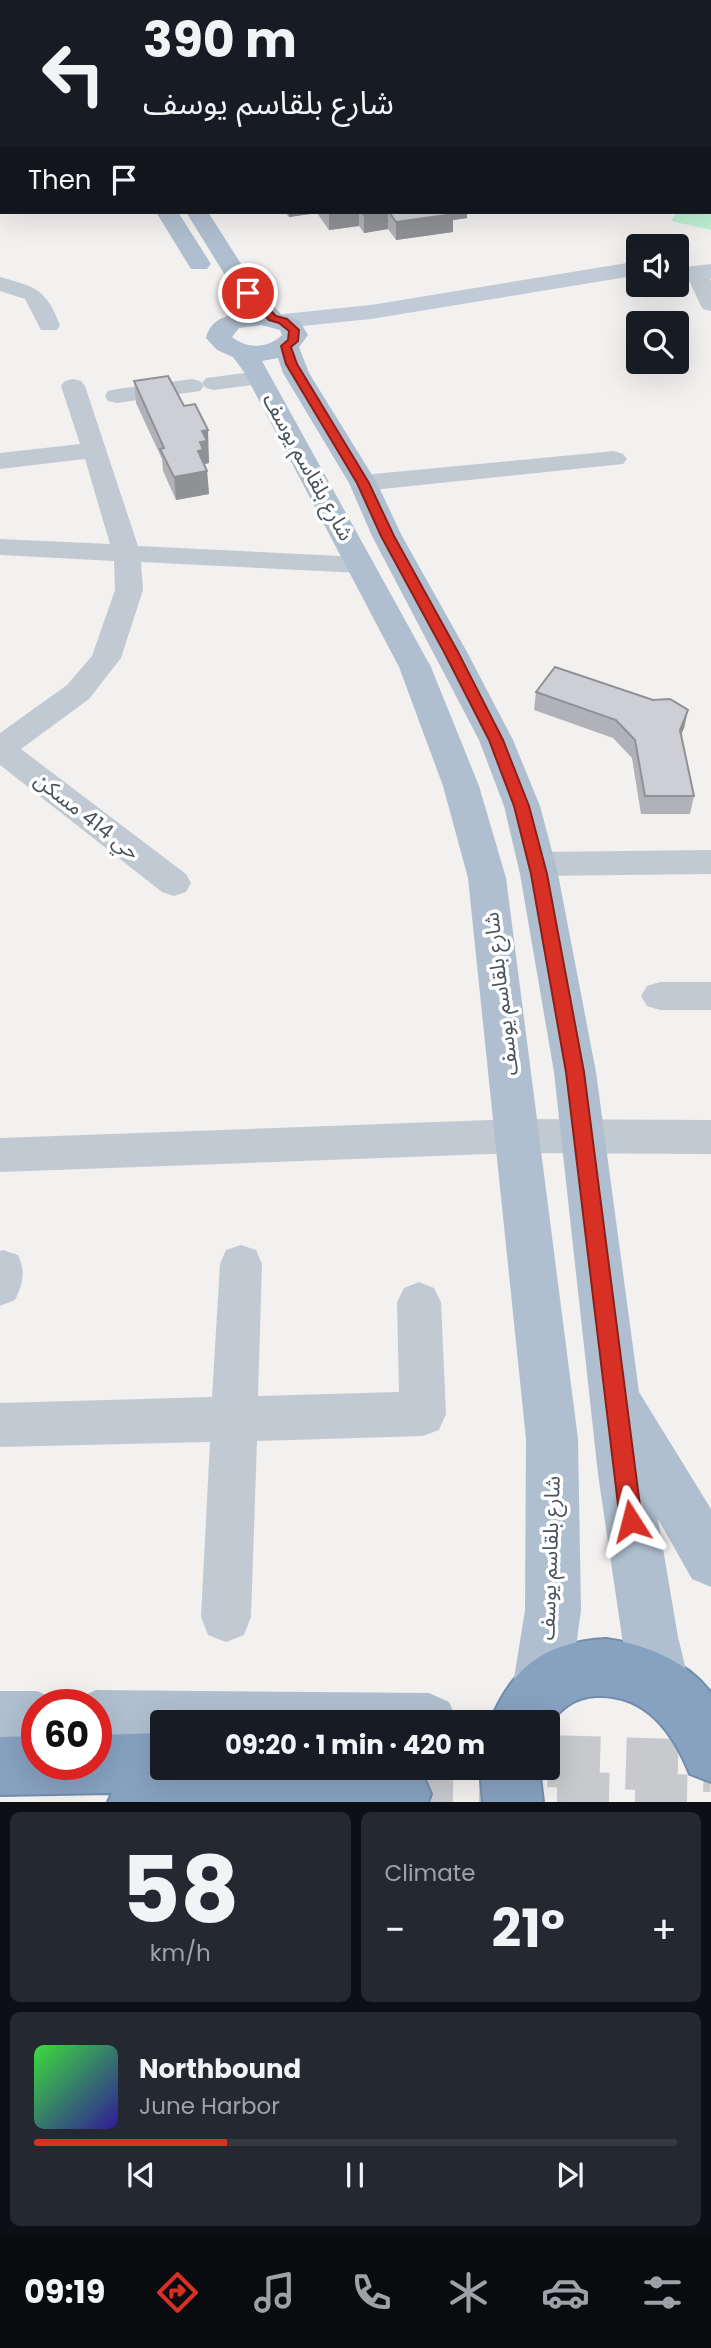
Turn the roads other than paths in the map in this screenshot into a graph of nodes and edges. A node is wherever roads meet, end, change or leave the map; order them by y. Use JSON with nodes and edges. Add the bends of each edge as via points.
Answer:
{"nodes":[{"id":1,"x":168,"y":214,"type":"edge"},
{"id":2,"x":198,"y":214,"type":"edge"},
{"id":3,"x":695,"y":268,"type":"edge"},
{"id":4,"x":626,"y":270,"type":"edge"},
{"id":5,"x":0,"y":284,"type":"edge"},
{"id":6,"x":626,"y":284,"type":"edge"},
{"id":7,"x":711,"y":304,"type":"edge"},
{"id":8,"x":49,"y":325,"type":"dead end"},
{"id":9,"x":233,"y":328,"type":"junction"},
{"id":10,"x":284,"y":332,"type":"junction"},
{"id":11,"x":95,"y":450,"type":"junction"},
{"id":12,"x":614,"y":459,"type":"dead end"},
{"id":13,"x":0,"y":461,"type":"edge"},
{"id":14,"x":363,"y":483,"type":"junction"},
{"id":15,"x":0,"y":547,"type":"edge"},
{"id":16,"x":128,"y":554,"type":"junction"},
{"id":17,"x":361,"y":565,"type":"junction"},
{"id":18,"x":711,"y":862,"type":"edge"},
{"id":19,"x":536,"y":864,"type":"junction"},
{"id":20,"x":174,"y":883,"type":"dead end"},
{"id":21,"x":660,"y":996,"type":"dead end"},
{"id":22,"x":711,"y":996,"type":"edge"},
{"id":23,"x":519,"y":1136,"type":"junction"},
{"id":24,"x":581,"y":1136,"type":"junction"},
{"id":25,"x":711,"y":1137,"type":"edge"},
{"id":26,"x":0,"y":1155,"type":"edge"},
{"id":27,"x":241,"y":1264,"type":"dead end"},
{"id":28,"x":419,"y":1302,"type":"dead end"},
{"id":29,"x":614,"y":1392,"type":"junction"},
{"id":30,"x":235,"y":1419,"type":"junction"},
{"id":31,"x":0,"y":1425,"type":"edge"},
{"id":32,"x":711,"y":1560,"type":"edge"},
{"id":33,"x":226,"y":1617,"type":"dead end"},
{"id":34,"x":683,"y":1696,"type":"edge"},
{"id":35,"x":530,"y":1706,"type":"edge"},
{"id":36,"x":112,"y":1719,"type":"edge"},
{"id":37,"x":150,"y":1719,"type":"edge"},
{"id":38,"x":0,"y":1720,"type":"edge"},
{"id":39,"x":21,"y":1720,"type":"edge"},
{"id":40,"x":711,"y":1753,"type":"edge"},
{"id":41,"x":150,"y":1762,"type":"edge"},
{"id":42,"x":112,"y":1764,"type":"edge"},
{"id":43,"x":0,"y":1766,"type":"edge"},
{"id":44,"x":21,"y":1766,"type":"edge"},
{"id":45,"x":511,"y":1780,"type":"edge"},
{"id":46,"x":401,"y":1794,"type":"tunnel mouth"},
{"id":47,"x":138,"y":1802,"type":"edge"},
{"id":48,"x":513,"y":1802,"type":"edge"}],
"edges":[{"from":1,"to":9,"type":"main road","name":"شارع بلقاسم يوسف"},
{"from":2,"to":10,"type":"main road","name":"شارع بلقاسم يوسف","via":[[248,293]]},
{"from":3,"to":7,"type":"street"},
{"from":4,"to":10,"type":"main road","via":[[371,312]]},
{"from":5,"to":8,"type":"street","via":[[33,293]]},
{"from":6,"to":10,"type":"main road","via":[[339,329]]},
{"from":9,"to":10,"type":"main road","via":[[251,317]]},
{"from":9,"to":10,"type":"main road","via":[[265,352]]},
{"from":9,"to":11,"type":"street","name":"حي 414 مسكن","via":[[203,384],[111,397],[76,394]]},
{"from":9,"to":17,"type":"main road","name":"شارع بلقاسم يوسف"},
{"from":10,"to":14,"type":"main road","name":"شارع بلقاسم يوسف","via":[[296,373]]},
{"from":11,"to":13,"type":"street"},
{"from":11,"to":16,"type":"street","name":"حي 414 مسكن"},
{"from":12,"to":14,"type":"street"},
{"from":14,"to":19,"type":"main road","name":"شارع بلقاسم يوسف","via":[[496,740],[522,806]]},
{"from":15,"to":16,"type":"street"},
{"from":16,"to":17,"type":"street"},
{"from":16,"to":20,"type":"street","name":"حي 414 مسكن","via":[[130,584],[106,658],[78,692],[0,749]]},
{"from":17,"to":23,"type":"main road","name":"شارع بلقاسم يوسف","via":[[415,667],[461,786],[487,878]]},
{"from":18,"to":19,"type":"street"},
{"from":19,"to":24,"type":"main road","name":"شارع بلقاسم يوسف","via":[[575,1072]]},
{"from":21,"to":22,"type":"street"},
{"from":23,"to":24,"type":"street"},
{"from":23,"to":26,"type":"street"},
{"from":23,"to":35,"type":"main road","name":"شارع بلقاسم يوسف","via":[[552,1439],[553,1610]]},
{"from":24,"to":25,"type":"street"},
{"from":24,"to":29,"type":"main road","name":"شارع بلقاسم يوسف"},
{"from":27,"to":30,"type":"street"},
{"from":28,"to":30,"type":"street","via":[[423,1414]]},
{"from":29,"to":32,"type":"main road"},
{"from":29,"to":34,"type":"main road","name":"شارع بلقاسم يوسف","via":[[642,1593]]},
{"from":30,"to":31,"type":"street"},
{"from":30,"to":33,"type":"street"},
{"from":34,"to":35,"type":"highway","via":[[620,1668],[588,1667],[559,1676]]},
{"from":34,"to":40,"type":"highway"},
{"from":36,"to":37,"type":"main road"},
{"from":38,"to":39,"type":"main road"},
{"from":41,"to":42,"type":"highway"},
{"from":43,"to":44,"type":"highway"},
{"from":45,"to":48,"type":"highway"},
{"from":46,"to":47,"type":"highway"}]}
